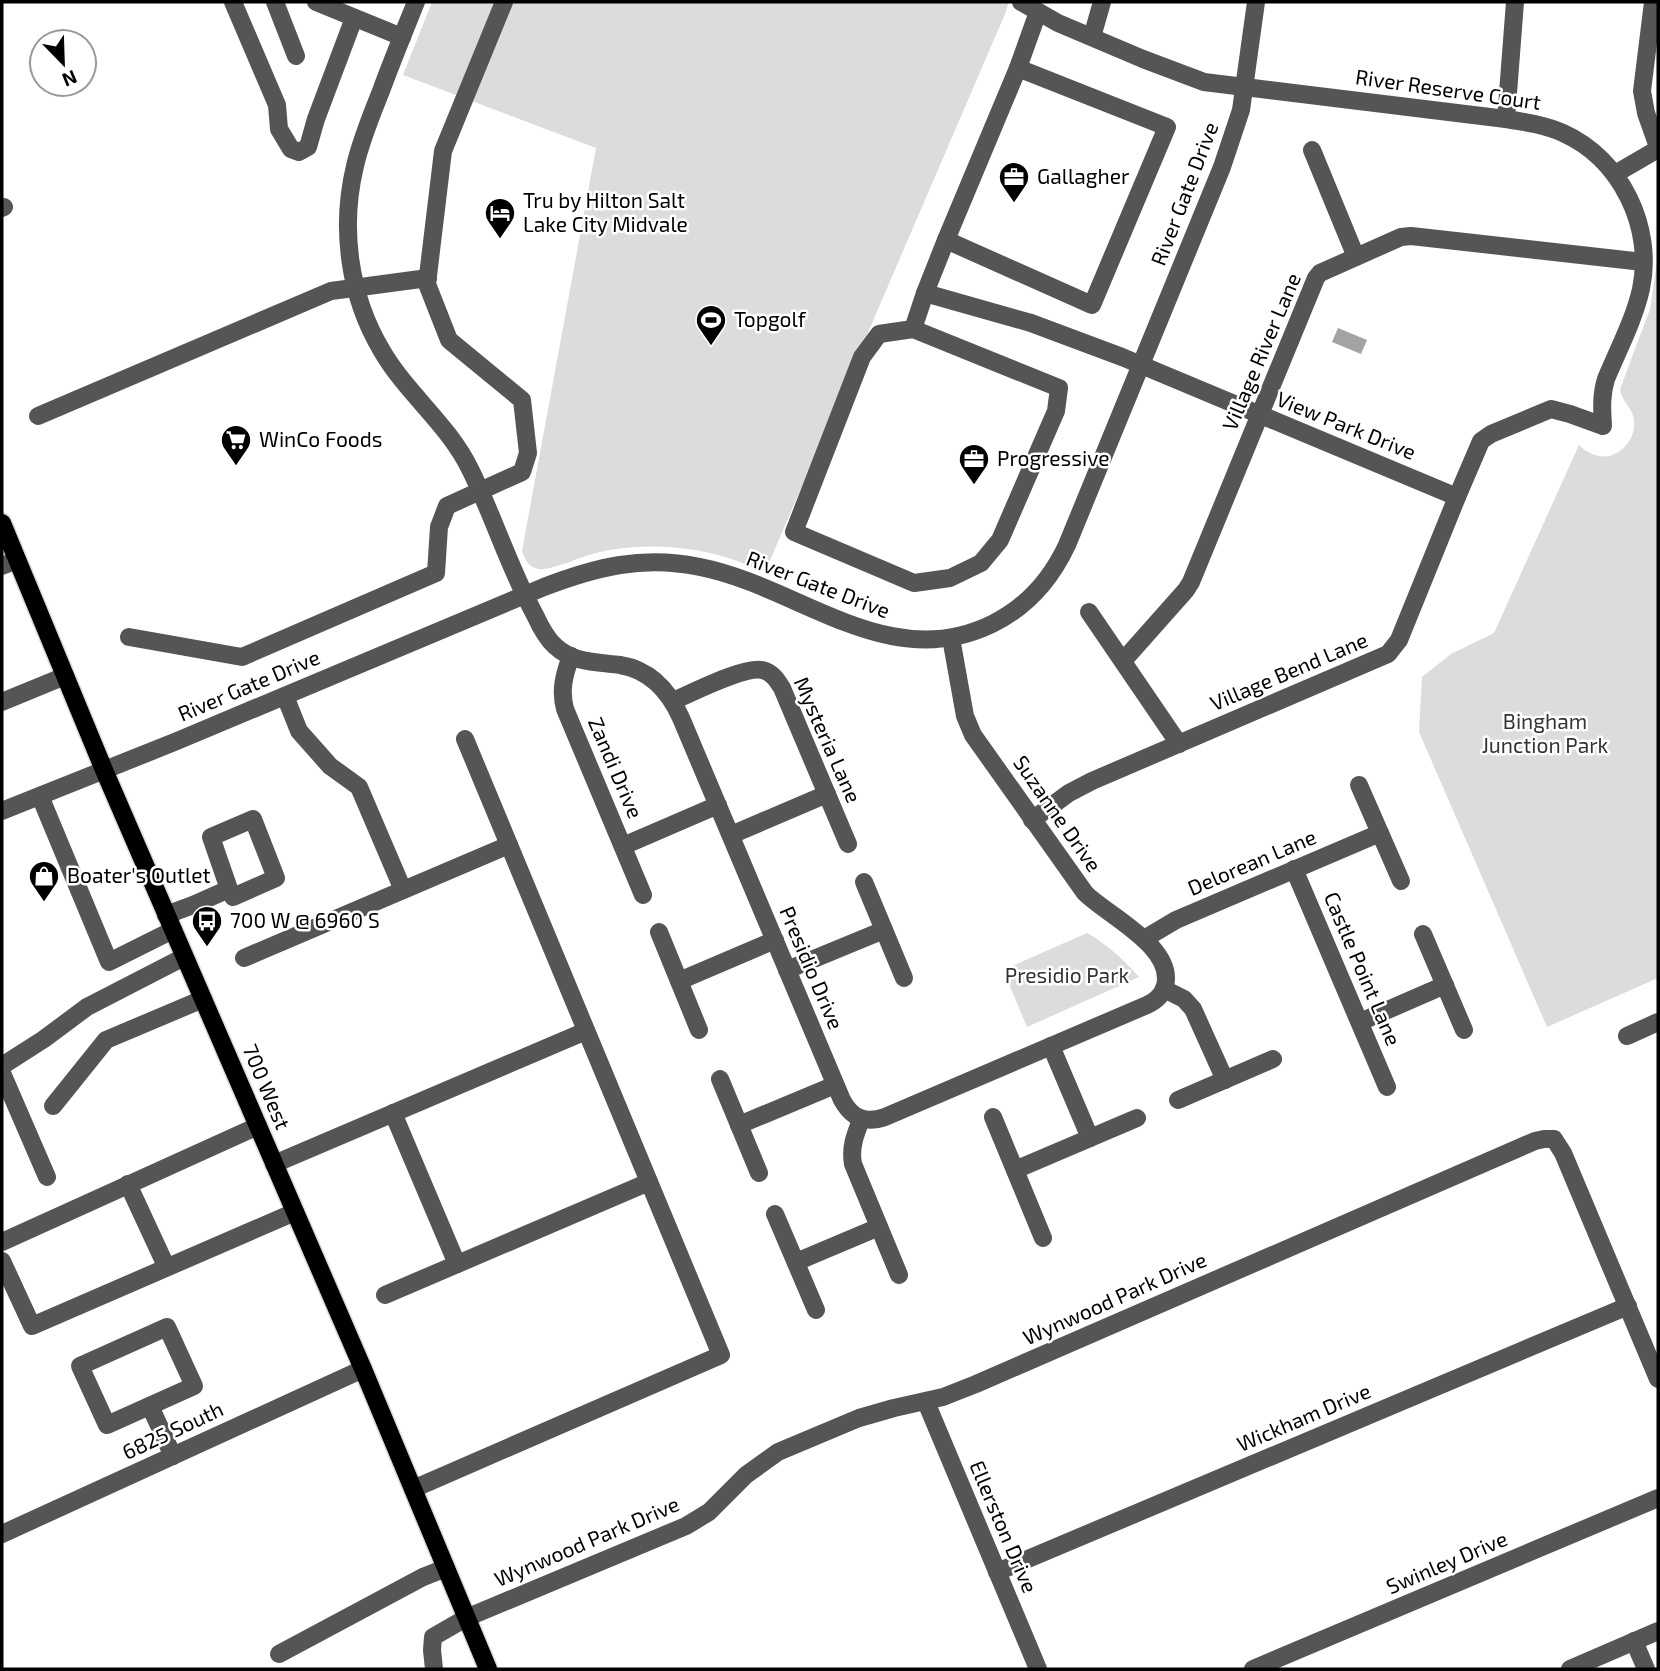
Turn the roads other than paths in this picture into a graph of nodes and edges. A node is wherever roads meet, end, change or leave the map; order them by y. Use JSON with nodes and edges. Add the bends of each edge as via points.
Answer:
{"nodes":[{"id":1,"x":233,"y":2,"type":"edge"},
{"id":2,"x":275,"y":2,"type":"edge"},
{"id":3,"x":317,"y":2,"type":"edge"},
{"id":4,"x":416,"y":2,"type":"edge"},
{"id":5,"x":504,"y":2,"type":"edge"},
{"id":6,"x":1021,"y":2,"type":"edge"},
{"id":7,"x":1102,"y":2,"type":"edge"},
{"id":8,"x":1256,"y":2,"type":"edge"},
{"id":9,"x":1515,"y":2,"type":"edge"},
{"id":10,"x":1654,"y":6,"type":"edge"},
{"id":11,"x":1038,"y":12,"type":"junction"},
{"id":12,"x":354,"y":18,"type":"junction"},
{"id":13,"x":402,"y":37,"type":"junction"},
{"id":14,"x":1092,"y":37,"type":"junction"},
{"id":15,"x":296,"y":56,"type":"dead end"},
{"id":16,"x":1017,"y":68,"type":"junction"},
{"id":17,"x":1245,"y":86,"type":"junction"},
{"id":18,"x":1506,"y":119,"type":"junction"},
{"id":19,"x":1658,"y":148,"type":"edge"},
{"id":20,"x":1311,"y":150,"type":"dead end"},
{"id":21,"x":1615,"y":174,"type":"junction"},
{"id":22,"x":946,"y":240,"type":"junction"},
{"id":23,"x":1356,"y":257,"type":"junction"},
{"id":24,"x":1643,"y":262,"type":"junction"},
{"id":25,"x":428,"y":278,"type":"junction"},
{"id":26,"x":355,"y":287,"type":"junction"},
{"id":27,"x":925,"y":293,"type":"junction"},
{"id":28,"x":913,"y":328,"type":"junction"},
{"id":29,"x":1141,"y":366,"type":"junction"},
{"id":30,"x":1259,"y":415,"type":"junction"},
{"id":31,"x":38,"y":416,"type":"dead end"},
{"id":32,"x":1603,"y":426,"type":"joint"},
{"id":33,"x":480,"y":492,"type":"junction"},
{"id":34,"x":1457,"y":497,"type":"junction"},
{"id":35,"x":2,"y":523,"type":"edge"},
{"id":36,"x":9,"y":563,"type":"edge"},
{"id":37,"x":524,"y":596,"type":"junction"},
{"id":38,"x":1088,"y":612,"type":"dead end"},
{"id":39,"x":129,"y":637,"type":"dead end"},
{"id":40,"x":951,"y":638,"type":"junction"},
{"id":41,"x":571,"y":656,"type":"junction"},
{"id":42,"x":1122,"y":662,"type":"junction"},
{"id":43,"x":65,"y":676,"type":"junction"},
{"id":44,"x":285,"y":696,"type":"junction"},
{"id":45,"x":673,"y":701,"type":"junction"},
{"id":46,"x":2,"y":702,"type":"edge"},
{"id":47,"x":465,"y":739,"type":"dead end"},
{"id":48,"x":1179,"y":744,"type":"junction"},
{"id":49,"x":104,"y":770,"type":"junction"},
{"id":50,"x":1359,"y":785,"type":"dead end"},
{"id":51,"x":827,"y":794,"type":"junction"},
{"id":52,"x":40,"y":796,"type":"junction"},
{"id":53,"x":718,"y":806,"type":"junction"},
{"id":54,"x":2,"y":811,"type":"edge"},
{"id":55,"x":1032,"y":820,"type":"junction"},
{"id":56,"x":1380,"y":833,"type":"junction"},
{"id":57,"x":731,"y":835,"type":"junction"},
{"id":58,"x":848,"y":844,"type":"dead end"},
{"id":59,"x":509,"y":845,"type":"junction"},
{"id":60,"x":622,"y":846,"type":"junction"},
{"id":61,"x":1294,"y":869,"type":"junction"},
{"id":62,"x":1401,"y":881,"type":"dead end"},
{"id":63,"x":864,"y":882,"type":"dead end"},
{"id":64,"x":229,"y":889,"type":"junction"},
{"id":65,"x":403,"y":890,"type":"junction"},
{"id":66,"x":643,"y":895,"type":"dead end"},
{"id":67,"x":169,"y":923,"type":"junction"},
{"id":68,"x":884,"y":930,"type":"junction"},
{"id":69,"x":659,"y":932,"type":"dead end"},
{"id":70,"x":1423,"y":934,"type":"dead end"},
{"id":71,"x":1144,"y":939,"type":"junction"},
{"id":72,"x":775,"y":940,"type":"junction"},
{"id":73,"x":184,"y":957,"type":"junction"},
{"id":74,"x":244,"y":958,"type":"dead end"},
{"id":75,"x":788,"y":970,"type":"junction"},
{"id":76,"x":904,"y":978,"type":"dead end"},
{"id":77,"x":679,"y":981,"type":"junction"},
{"id":78,"x":1445,"y":985,"type":"junction"},
{"id":79,"x":1164,"y":989,"type":"junction"},
{"id":80,"x":203,"y":999,"type":"junction"},
{"id":81,"x":1360,"y":1022,"type":"junction"},
{"id":82,"x":1658,"y":1022,"type":"edge"},
{"id":83,"x":699,"y":1030,"type":"dead end"},
{"id":84,"x":1464,"y":1030,"type":"dead end"},
{"id":85,"x":586,"y":1031,"type":"junction"},
{"id":86,"x":1627,"y":1036,"type":"dead end"},
{"id":87,"x":1051,"y":1046,"type":"junction"},
{"id":88,"x":1273,"y":1059,"type":"dead end"},
{"id":89,"x":2,"y":1066,"type":"edge"},
{"id":90,"x":2,"y":1073,"type":"edge"},
{"id":91,"x":720,"y":1079,"type":"dead end"},
{"id":92,"x":1224,"y":1080,"type":"junction"},
{"id":93,"x":835,"y":1085,"type":"junction"},
{"id":94,"x":1387,"y":1087,"type":"dead end"},
{"id":95,"x":1178,"y":1100,"type":"dead end"},
{"id":96,"x":53,"y":1106,"type":"dead end"},
{"id":97,"x":393,"y":1113,"type":"junction"},
{"id":98,"x":993,"y":1117,"type":"dead end"},
{"id":99,"x":1137,"y":1118,"type":"dead end"},
{"id":100,"x":862,"y":1120,"type":"junction"},
{"id":101,"x":739,"y":1125,"type":"junction"},
{"id":102,"x":258,"y":1126,"type":"junction"},
{"id":103,"x":1090,"y":1138,"type":"junction"},
{"id":104,"x":274,"y":1164,"type":"junction"},
{"id":105,"x":1015,"y":1170,"type":"junction"},
{"id":106,"x":759,"y":1173,"type":"dead end"},
{"id":107,"x":47,"y":1177,"type":"dead end"},
{"id":108,"x":649,"y":1182,"type":"junction"},
{"id":109,"x":128,"y":1184,"type":"junction"},
{"id":110,"x":295,"y":1212,"type":"junction"},
{"id":111,"x":775,"y":1214,"type":"dead end"},
{"id":112,"x":878,"y":1227,"type":"junction"},
{"id":113,"x":1043,"y":1238,"type":"dead end"},
{"id":114,"x":2,"y":1242,"type":"edge"},
{"id":115,"x":2,"y":1261,"type":"edge"},
{"id":116,"x":796,"y":1262,"type":"junction"},
{"id":117,"x":457,"y":1264,"type":"junction"},
{"id":118,"x":166,"y":1266,"type":"junction"},
{"id":119,"x":899,"y":1275,"type":"dead end"},
{"id":120,"x":385,"y":1294,"type":"dead end"},
{"id":121,"x":1628,"y":1306,"type":"junction"},
{"id":122,"x":816,"y":1310,"type":"dead end"},
{"id":123,"x":363,"y":1369,"type":"junction"},
{"id":124,"x":1658,"y":1379,"type":"edge"},
{"id":125,"x":926,"y":1402,"type":"junction"},
{"id":126,"x":150,"y":1406,"type":"junction"},
{"id":127,"x":173,"y":1456,"type":"junction"},
{"id":128,"x":413,"y":1489,"type":"junction"},
{"id":129,"x":1658,"y":1498,"type":"edge"},
{"id":130,"x":2,"y":1534,"type":"edge"},
{"id":131,"x":446,"y":1568,"type":"junction"},
{"id":132,"x":997,"y":1572,"type":"junction"},
{"id":133,"x":466,"y":1618,"type":"junction"},
{"id":134,"x":1658,"y":1631,"type":"edge"},
{"id":135,"x":1634,"y":1641,"type":"junction"},
{"id":136,"x":279,"y":1654,"type":"dead end"},
{"id":137,"x":434,"y":1669,"type":"edge"},
{"id":138,"x":488,"y":1669,"type":"edge"},
{"id":139,"x":1038,"y":1669,"type":"edge"},
{"id":140,"x":1253,"y":1669,"type":"edge"},
{"id":141,"x":1570,"y":1669,"type":"edge"},
{"id":142,"x":1646,"y":1669,"type":"edge"}],
"edges":[{"from":1,"to":12,"type":"street","via":[[277,105],[279,129],[291,149],[299,152],[308,147]]},
{"from":2,"to":15,"type":"street"},
{"from":3,"to":12,"type":"street"},
{"from":4,"to":13,"type":"street","name":"Presidio Drive"},
{"from":5,"to":25,"type":"street","via":[[443,152]]},
{"from":6,"to":11,"type":"street","name":"River Reserve Court"},
{"from":7,"to":14,"type":"street"},
{"from":8,"to":17,"type":"street","name":"River Gate Drive"},
{"from":9,"to":18,"type":"street"},
{"from":10,"to":19,"type":"street","via":[[1642,91]]},
{"from":11,"to":14,"type":"street","name":"River Reserve Court"},
{"from":11,"to":16,"type":"street"},
{"from":12,"to":13,"type":"street"},
{"from":13,"to":26,"type":"street","name":"Presidio Drive","via":[[366,127],[351,184],[348,234]]},
{"from":14,"to":17,"type":"street","name":"River Reserve Court","via":[[1205,82]]},
{"from":16,"to":22,"type":"street"},
{"from":16,"to":22,"type":"street","via":[[1167,127],[1092,305]]},
{"from":17,"to":18,"type":"street","name":"River Reserve Court"},
{"from":17,"to":29,"type":"street","name":"River Gate Drive","via":[[1222,167]]},
{"from":18,"to":21,"type":"street","name":"River Reserve Court","via":[[1551,128],[1573,138]]},
{"from":19,"to":21,"type":"street"},
{"from":20,"to":23,"type":"street"},
{"from":21,"to":24,"type":"street","name":"River Reserve Court","via":[[1637,218]]},
{"from":22,"to":27,"type":"street"},
{"from":23,"to":24,"type":"street","name":"Village River Lane","via":[[1411,236]]},
{"from":23,"to":30,"type":"street","name":"Village River Lane","via":[[1316,278]]},
{"from":24,"to":32,"type":"street","name":"River Reserve Court","via":[[1637,302],[1602,391]]},
{"from":25,"to":26,"type":"street"},
{"from":25,"to":33,"type":"street","via":[[449,340],[522,400],[528,453],[522,472]]},
{"from":26,"to":31,"type":"street","via":[[331,291]]},
{"from":26,"to":33,"type":"street","name":"Presidio Drive","via":[[381,350],[453,440]]},
{"from":27,"to":28,"type":"street"},
{"from":27,"to":29,"type":"street","name":"View Park Drive","via":[[1031,323]]},
{"from":28,"to":28,"type":"street","via":[[1059,388],[1056,411],[1000,540],[981,563],[950,578],[914,583],[794,532],[862,357],[879,334]]},
{"from":29,"to":30,"type":"street","name":"View Park Drive"},
{"from":29,"to":40,"type":"street","name":"River Gate Drive","via":[[1050,576],[1012,613],[978,631]]},
{"from":30,"to":34,"type":"street","name":"View Park Drive"},
{"from":30,"to":42,"type":"street","name":"Village River Lane","via":[[1191,582]]},
{"from":32,"to":34,"type":"street","name":"Village Bend Lane","via":[[1551,410],[1491,434],[1476,449]]},
{"from":33,"to":37,"type":"street","name":"Presidio Drive"},
{"from":33,"to":39,"type":"street","via":[[447,506],[439,527],[436,573],[243,657]]},
{"from":34,"to":48,"type":"street","name":"Village Bend Lane","via":[[1399,640],[1388,654]]},
{"from":35,"to":36,"type":"main road","name":"700 West"},
{"from":36,"to":43,"type":"main road","name":"700 West"},
{"from":37,"to":40,"type":"street","name":"River Gate Drive","via":[[606,566],[681,564],[717,571],[881,635],[917,641]]},
{"from":37,"to":41,"type":"street","name":"Presidio Drive","via":[[549,639]]},
{"from":37,"to":44,"type":"street","name":"River Gate Drive"},
{"from":38,"to":42,"type":"street"},
{"from":40,"to":55,"type":"street","name":"Suzanne Drive","via":[[969,728]]},
{"from":41,"to":45,"type":"street","name":"Presidio Drive","via":[[640,671]]},
{"from":41,"to":60,"type":"street","name":"Zandi Drive","via":[[563,680],[563,701]]},
{"from":42,"to":48,"type":"street"},
{"from":43,"to":46,"type":"street"},
{"from":43,"to":49,"type":"main road","name":"700 West"},
{"from":44,"to":49,"type":"street","name":"River Gate Drive"},
{"from":44,"to":65,"type":"street","via":[[299,731],[330,766],[359,787]]},
{"from":45,"to":51,"type":"street","name":"Mysteria Lane","via":[[745,671],[758,669],[770,674],[782,688]]},
{"from":45,"to":53,"type":"street","name":"Presidio Drive"},
{"from":47,"to":59,"type":"street"},
{"from":48,"to":55,"type":"street","name":"Village Bend Lane","via":[[1080,787]]},
{"from":49,"to":52,"type":"street","name":"River Gate Drive"},
{"from":49,"to":67,"type":"main road","name":"700 West"},
{"from":50,"to":56,"type":"street"},
{"from":51,"to":57,"type":"street"},
{"from":51,"to":58,"type":"street","name":"Mysteria Lane"},
{"from":52,"to":54,"type":"street","name":"River Gate Drive"},
{"from":52,"to":67,"type":"street","via":[[108,962]]},
{"from":53,"to":57,"type":"street","name":"Presidio Drive"},
{"from":53,"to":60,"type":"street"},
{"from":55,"to":71,"type":"street","name":"Suzanne Drive","via":[[1085,893]]},
{"from":56,"to":61,"type":"street","name":"Delorean Lane"},
{"from":56,"to":62,"type":"street"},
{"from":57,"to":72,"type":"street","name":"Presidio Drive"},
{"from":59,"to":65,"type":"street"},
{"from":59,"to":85,"type":"street"},
{"from":60,"to":66,"type":"street","name":"Zandi Drive"},
{"from":61,"to":71,"type":"street","name":"Delorean Lane","via":[[1176,920]]},
{"from":61,"to":81,"type":"street","name":"Castle Point Lane"},
{"from":63,"to":68,"type":"street"},
{"from":64,"to":64,"type":"street","via":[[233,897],[276,878],[253,819],[211,837]]},
{"from":64,"to":67,"type":"street"},
{"from":65,"to":74,"type":"street"},
{"from":67,"to":73,"type":"main road","name":"700 West"},
{"from":68,"to":75,"type":"street"},
{"from":68,"to":76,"type":"street"},
{"from":69,"to":77,"type":"street"},
{"from":70,"to":78,"type":"street"},
{"from":71,"to":79,"type":"street","name":"Suzanne Drive","via":[[1163,962]]},
{"from":72,"to":75,"type":"street","name":"Presidio Drive"},
{"from":72,"to":77,"type":"street"},
{"from":73,"to":80,"type":"main road","name":"700 West"},
{"from":73,"to":89,"type":"street","via":[[87,1007]]},
{"from":75,"to":93,"type":"street","name":"Presidio Drive"},
{"from":77,"to":83,"type":"street"},
{"from":78,"to":81,"type":"street"},
{"from":78,"to":84,"type":"street"},
{"from":79,"to":87,"type":"street","via":[[1147,1006]]},
{"from":79,"to":92,"type":"street","via":[[1193,1009]]},
{"from":80,"to":96,"type":"street","via":[[106,1040]]},
{"from":80,"to":102,"type":"main road","name":"700 West"},
{"from":81,"to":94,"type":"street","name":"Castle Point Lane"},
{"from":82,"to":86,"type":"street"},
{"from":85,"to":97,"type":"street"},
{"from":85,"to":108,"type":"street"},
{"from":87,"to":100,"type":"street","via":[[885,1117]]},
{"from":87,"to":103,"type":"street"},
{"from":88,"to":92,"type":"street"},
{"from":90,"to":107,"type":"street"},
{"from":91,"to":101,"type":"street"},
{"from":92,"to":95,"type":"street"},
{"from":93,"to":100,"type":"street","name":"Presidio Drive","via":[[848,1110]]},
{"from":93,"to":101,"type":"street"},
{"from":97,"to":104,"type":"street"},
{"from":97,"to":117,"type":"street"},
{"from":98,"to":105,"type":"street"},
{"from":99,"to":103,"type":"street"},
{"from":100,"to":112,"type":"street","via":[[852,1157]]},
{"from":101,"to":106,"type":"street"},
{"from":102,"to":104,"type":"main road","name":"700 West"},
{"from":102,"to":109,"type":"street"},
{"from":103,"to":105,"type":"street"},
{"from":104,"to":110,"type":"main road","name":"700 West"},
{"from":105,"to":113,"type":"street"},
{"from":108,"to":117,"type":"street"},
{"from":108,"to":128,"type":"street","via":[[721,1355]]},
{"from":109,"to":114,"type":"street"},
{"from":109,"to":118,"type":"street"},
{"from":110,"to":118,"type":"street"},
{"from":110,"to":123,"type":"main road","name":"700 West"},
{"from":111,"to":116,"type":"street"},
{"from":112,"to":116,"type":"street"},
{"from":112,"to":119,"type":"street"},
{"from":115,"to":118,"type":"street","via":[[32,1326]]},
{"from":116,"to":122,"type":"street"},
{"from":117,"to":120,"type":"street"},
{"from":121,"to":124,"type":"street","name":"Wynwood Park Drive"},
{"from":121,"to":125,"type":"street","name":"Wynwood Park Drive","via":[[1563,1153],[1554,1139],[1544,1139]]},
{"from":121,"to":132,"type":"street","name":"Wickham Drive"},
{"from":123,"to":127,"type":"street","name":"6825 South"},
{"from":123,"to":128,"type":"main road","name":"700 West"},
{"from":125,"to":132,"type":"street","name":"Ellerston Drive"},
{"from":125,"to":133,"type":"street","name":"Wynwood Park Drive","via":[[859,1418],[778,1452],[687,1526]]},
{"from":126,"to":126,"type":"street","via":[[194,1386],[167,1326],[80,1366],[107,1425]]},
{"from":126,"to":127,"type":"street"},
{"from":127,"to":130,"type":"street","name":"6825 South"},
{"from":128,"to":131,"type":"main road","name":"700 West"},
{"from":129,"to":140,"type":"street","name":"Swinley Drive"},
{"from":131,"to":133,"type":"main road","name":"700 West"},
{"from":131,"to":136,"type":"street"},
{"from":132,"to":139,"type":"street","name":"Ellerston Drive"},
{"from":133,"to":137,"type":"street","name":"Wynwood Park Drive","via":[[433,1637]]},
{"from":133,"to":138,"type":"main road","name":"700 West"},
{"from":134,"to":135,"type":"street"},
{"from":135,"to":141,"type":"street"},
{"from":135,"to":142,"type":"street"}]}
